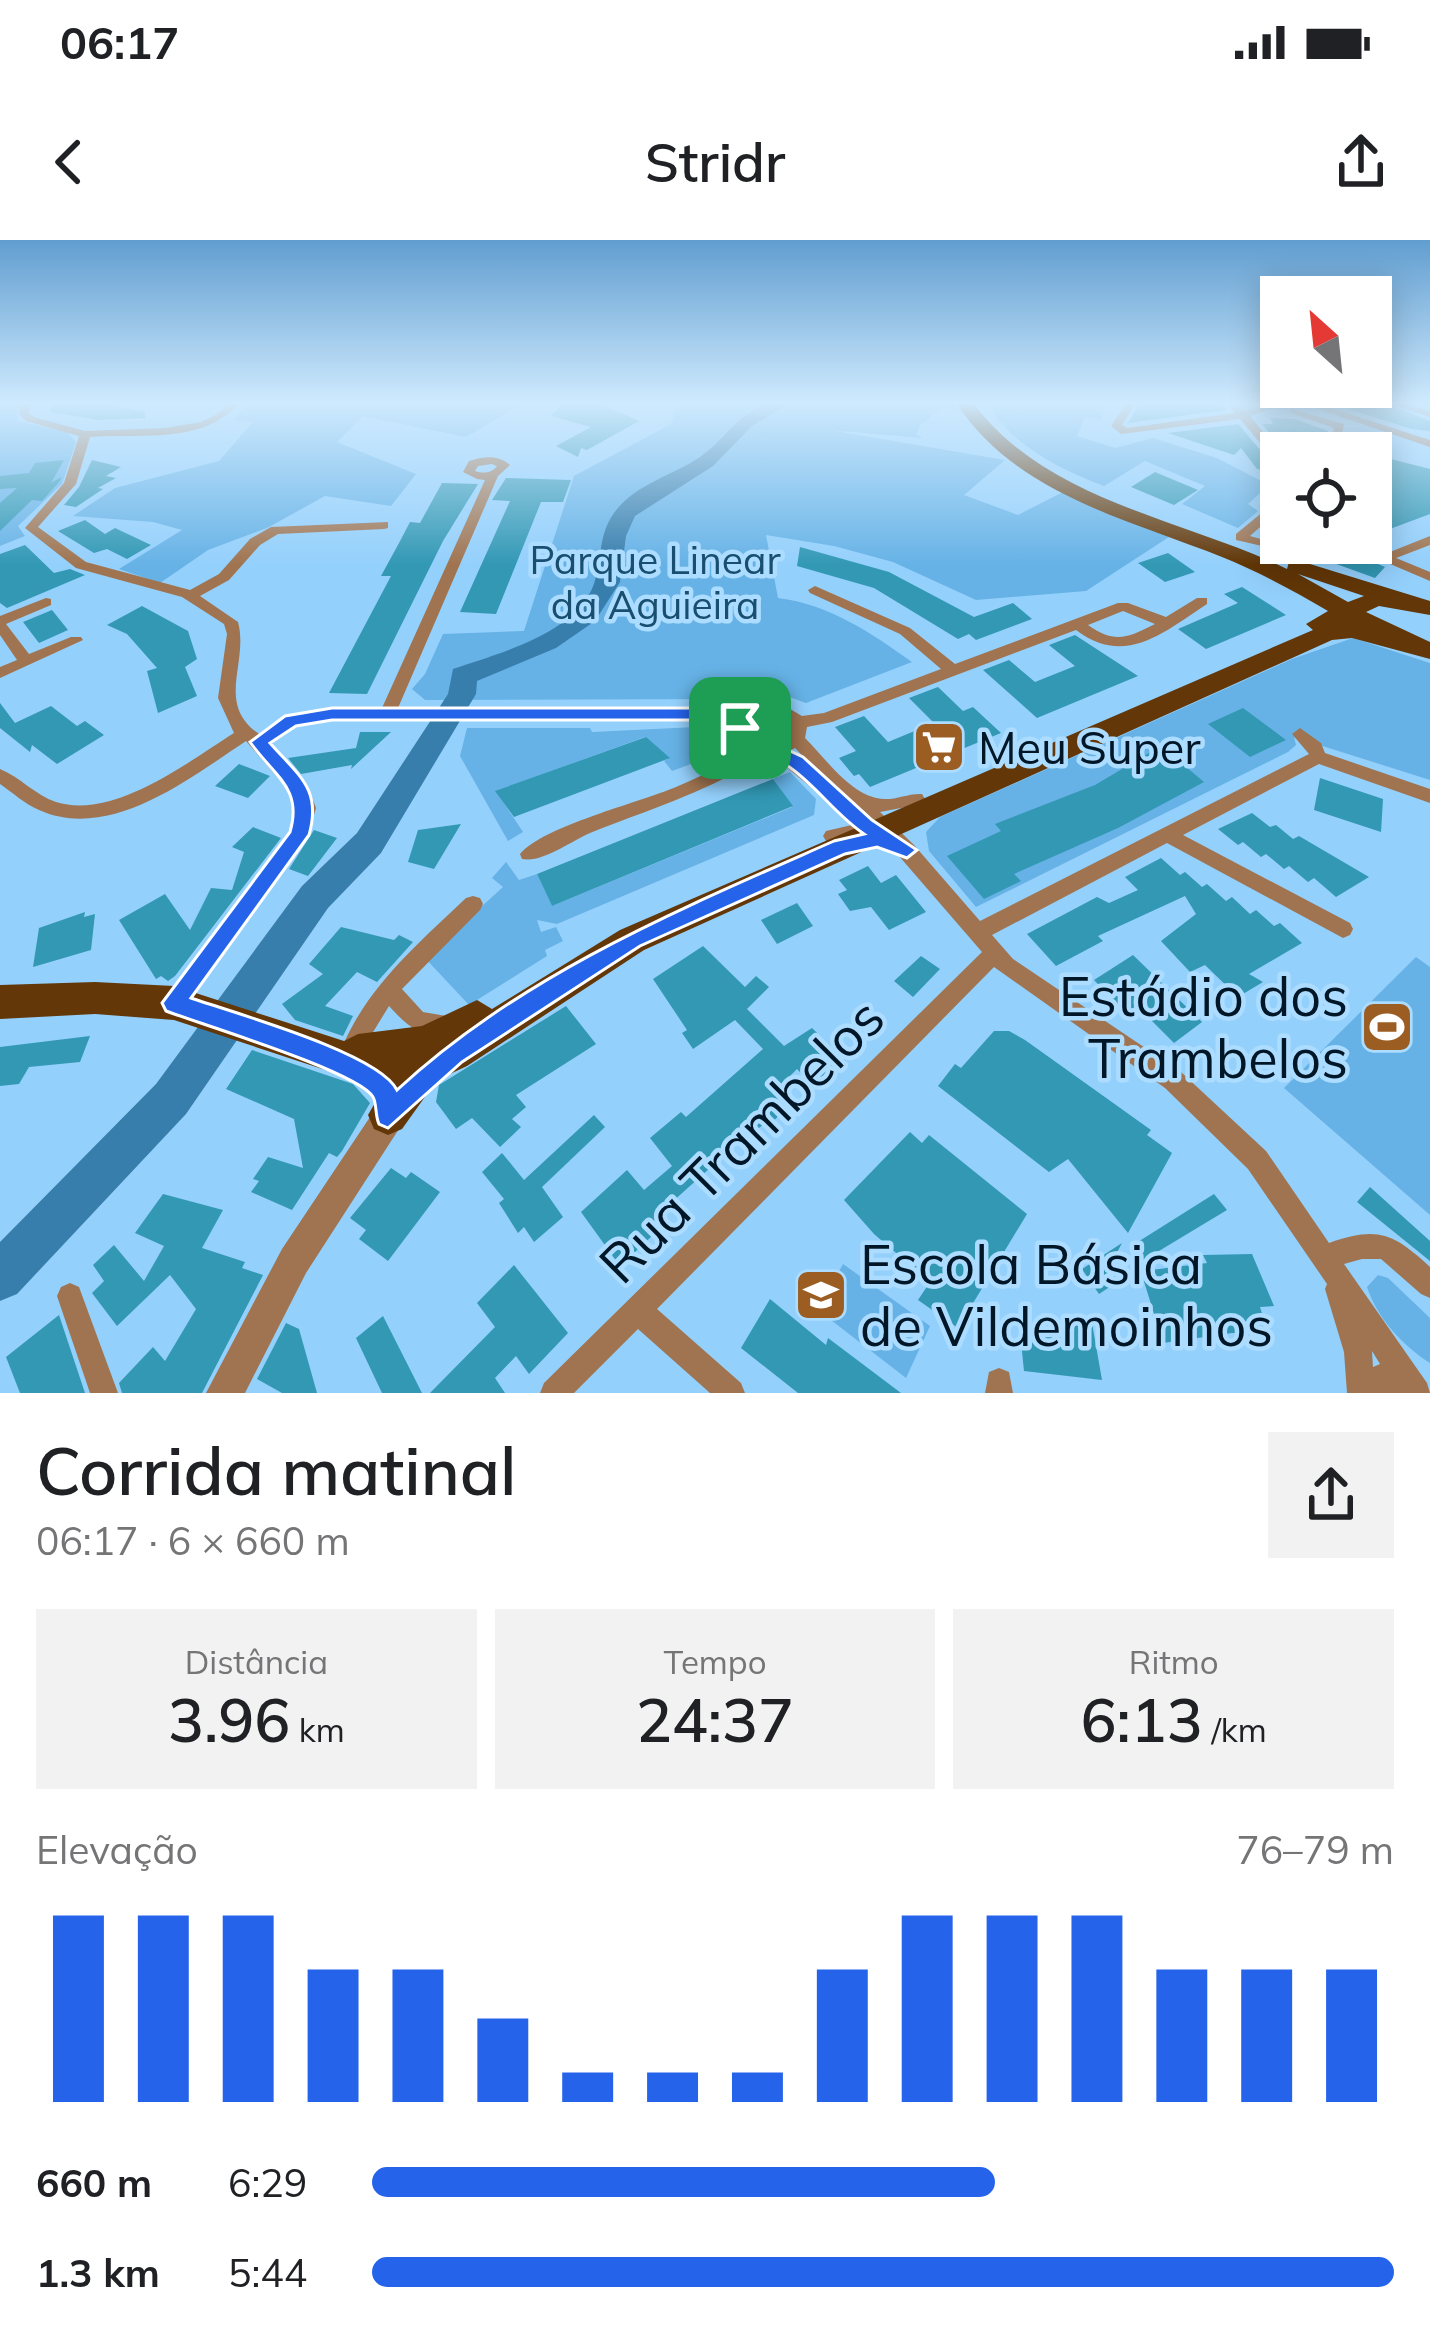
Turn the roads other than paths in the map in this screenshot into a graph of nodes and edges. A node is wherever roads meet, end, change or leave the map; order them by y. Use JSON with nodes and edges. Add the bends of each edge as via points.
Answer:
{"nodes":[{"id":1,"x":78,"y":458,"type":"edge"},
{"id":2,"x":1018,"y":458,"type":"edge"},
{"id":3,"x":1037,"y":458,"type":"edge"},
{"id":4,"x":493,"y":475,"type":"dead end"},
{"id":5,"x":384,"y":525,"type":"dead end"},
{"id":6,"x":1260,"y":526,"type":"edge"},
{"id":7,"x":1220,"y":529,"type":"dead end"},
{"id":8,"x":1241,"y":537,"type":"junction"},
{"id":9,"x":1430,"y":540,"type":"edge"},
{"id":10,"x":1260,"y":543,"type":"edge"},
{"id":11,"x":1392,"y":555,"type":"edge"},
{"id":12,"x":1392,"y":559,"type":"edge"},
{"id":13,"x":1279,"y":574,"type":"junction"},
{"id":14,"x":1430,"y":578,"type":"edge"},
{"id":15,"x":815,"y":590,"type":"dead end"},
{"id":16,"x":190,"y":596,"type":"junction"},
{"id":17,"x":1202,"y":601,"type":"dead end"},
{"id":18,"x":46,"y":602,"type":"dead end"},
{"id":19,"x":1370,"y":607,"type":"junction"},
{"id":20,"x":1430,"y":608,"type":"edge"},
{"id":21,"x":1167,"y":622,"type":"junction"},
{"id":22,"x":0,"y":623,"type":"edge"},
{"id":23,"x":1077,"y":624,"type":"junction"},
{"id":24,"x":1307,"y":629,"type":"junction"},
{"id":25,"x":1396,"y":639,"type":"junction"},
{"id":26,"x":76,"y":640,"type":"dead end"},
{"id":27,"x":1430,"y":651,"type":"edge"},
{"id":28,"x":27,"y":662,"type":"junction"},
{"id":29,"x":952,"y":670,"type":"junction"},
{"id":30,"x":0,"y":674,"type":"edge"},
{"id":31,"x":763,"y":712,"type":"junction"},
{"id":32,"x":700,"y":714,"type":"junction"},
{"id":33,"x":387,"y":715,"type":"junction"},
{"id":34,"x":798,"y":731,"type":"junction"},
{"id":35,"x":1300,"y":734,"type":"dead end"},
{"id":36,"x":251,"y":738,"type":"junction"},
{"id":37,"x":764,"y":744,"type":"junction"},
{"id":38,"x":1318,"y":758,"type":"junction"},
{"id":39,"x":0,"y":775,"type":"edge"},
{"id":40,"x":1430,"y":796,"type":"edge"},
{"id":41,"x":876,"y":822,"type":"junction"},
{"id":42,"x":1165,"y":834,"type":"junction"},
{"id":43,"x":529,"y":854,"type":"dead end"},
{"id":44,"x":473,"y":904,"type":"dead end"},
{"id":45,"x":1343,"y":929,"type":"dead end"},
{"id":46,"x":976,"y":933,"type":"junction"},
{"id":47,"x":994,"y":954,"type":"junction"},
{"id":48,"x":389,"y":990,"type":"junction"},
{"id":49,"x":0,"y":1001,"type":"edge"},
{"id":50,"x":181,"y":1005,"type":"junction"},
{"id":51,"x":410,"y":1016,"type":"junction"},
{"id":52,"x":362,"y":1038,"type":"junction"},
{"id":53,"x":457,"y":1039,"type":"junction"},
{"id":54,"x":288,"y":1042,"type":"junction"},
{"id":55,"x":388,"y":1115,"type":"junction"},
{"id":56,"x":1326,"y":1257,"type":"junction"},
{"id":57,"x":1430,"y":1285,"type":"edge"},
{"id":58,"x":70,"y":1296,"type":"dead end"},
{"id":59,"x":638,"y":1311,"type":"junction"},
{"id":60,"x":1361,"y":1391,"type":"edge"},
{"id":61,"x":104,"y":1393,"type":"edge"},
{"id":62,"x":224,"y":1393,"type":"edge"},
{"id":63,"x":554,"y":1393,"type":"edge"},
{"id":64,"x":731,"y":1393,"type":"edge"},
{"id":65,"x":1416,"y":1393,"type":"edge"}],
"edges":[{"from":1,"to":16,"type":"street","via":[[70,484],[31,528],[81,565]]},
{"from":2,"to":13,"type":"main road"},
{"from":3,"to":19,"type":"main road"},
{"from":4,"to":33,"type":"street"},
{"from":5,"to":16,"type":"street","via":[[275,530],[224,578]]},
{"from":6,"to":8,"type":"street"},
{"from":7,"to":8,"type":"street"},
{"from":8,"to":10,"type":"street"},
{"from":9,"to":11,"type":"street"},
{"from":12,"to":14,"type":"street"},
{"from":13,"to":19,"type":"main road"},
{"from":13,"to":24,"type":"main road","via":[[1310,599]]},
{"from":15,"to":29,"type":"street","via":[[905,631]]},
{"from":16,"to":36,"type":"street","via":[[231,622],[226,698]]},
{"from":17,"to":21,"type":"street"},
{"from":18,"to":22,"type":"street"},
{"from":19,"to":20,"type":"main road"},
{"from":19,"to":24,"type":"main road"},
{"from":19,"to":25,"type":"main road"},
{"from":21,"to":23,"type":"street","via":[[1123,606]]},
{"from":21,"to":23,"type":"street","via":[[1116,643]]},
{"from":22,"to":28,"type":"street"},
{"from":23,"to":29,"type":"street"},
{"from":24,"to":41,"type":"main road"},
{"from":25,"to":27,"type":"main road"},
{"from":25,"to":41,"type":"main road","via":[[1327,633]]},
{"from":26,"to":28,"type":"street"},
{"from":28,"to":30,"type":"street"},
{"from":29,"to":34,"type":"street"},
{"from":31,"to":32,"type":"street"},
{"from":31,"to":34,"type":"street","via":[[788,712]]},
{"from":31,"to":37,"type":"street","via":[[748,726]]},
{"from":32,"to":33,"type":"street"},
{"from":32,"to":37,"type":"street"},
{"from":33,"to":36,"type":"street","via":[[298,718]]},
{"from":34,"to":37,"type":"street"},
{"from":34,"to":41,"type":"street"},
{"from":35,"to":38,"type":"street"},
{"from":36,"to":39,"type":"street","via":[[149,793],[71,812]]},
{"from":36,"to":50,"type":"street","via":[[307,808],[299,835]]},
{"from":37,"to":41,"type":"street"},
{"from":37,"to":43,"type":"street","via":[[729,771]]},
{"from":38,"to":40,"type":"street"},
{"from":38,"to":42,"type":"street"},
{"from":41,"to":46,"type":"street"},
{"from":41,"to":53,"type":"main road","via":[[632,940]]},
{"from":41,"to":53,"type":"main road","via":[[618,931]]},
{"from":42,"to":45,"type":"street"},
{"from":42,"to":46,"type":"street"},
{"from":44,"to":48,"type":"street"},
{"from":46,"to":47,"type":"street"},
{"from":47,"to":56,"type":"street","via":[[1227,1129]]},
{"from":47,"to":59,"type":"street","name":"Rua Trambelos"},
{"from":48,"to":51,"type":"street"},
{"from":48,"to":52,"type":"street"},
{"from":49,"to":50,"type":"main road"},
{"from":50,"to":54,"type":"main road"},
{"from":51,"to":52,"type":"street"},
{"from":51,"to":53,"type":"street"},
{"from":52,"to":53,"type":"main road"},
{"from":52,"to":54,"type":"main road"},
{"from":53,"to":54,"type":"main road","via":[[384,1071]]},
{"from":53,"to":55,"type":"main road"},
{"from":54,"to":55,"type":"main road","via":[[379,1084]]},
{"from":55,"to":62,"type":"street","via":[[294,1261]]},
{"from":56,"to":57,"type":"street","via":[[1382,1244]]},
{"from":56,"to":60,"type":"street","via":[[1358,1352]]},
{"from":56,"to":65,"type":"street"},
{"from":58,"to":61,"type":"street"},
{"from":59,"to":63,"type":"street","name":"Rua Trambelos"},
{"from":59,"to":64,"type":"street"},
{"from":60,"to":65,"type":"street","via":[[1380,1378]]}]}
